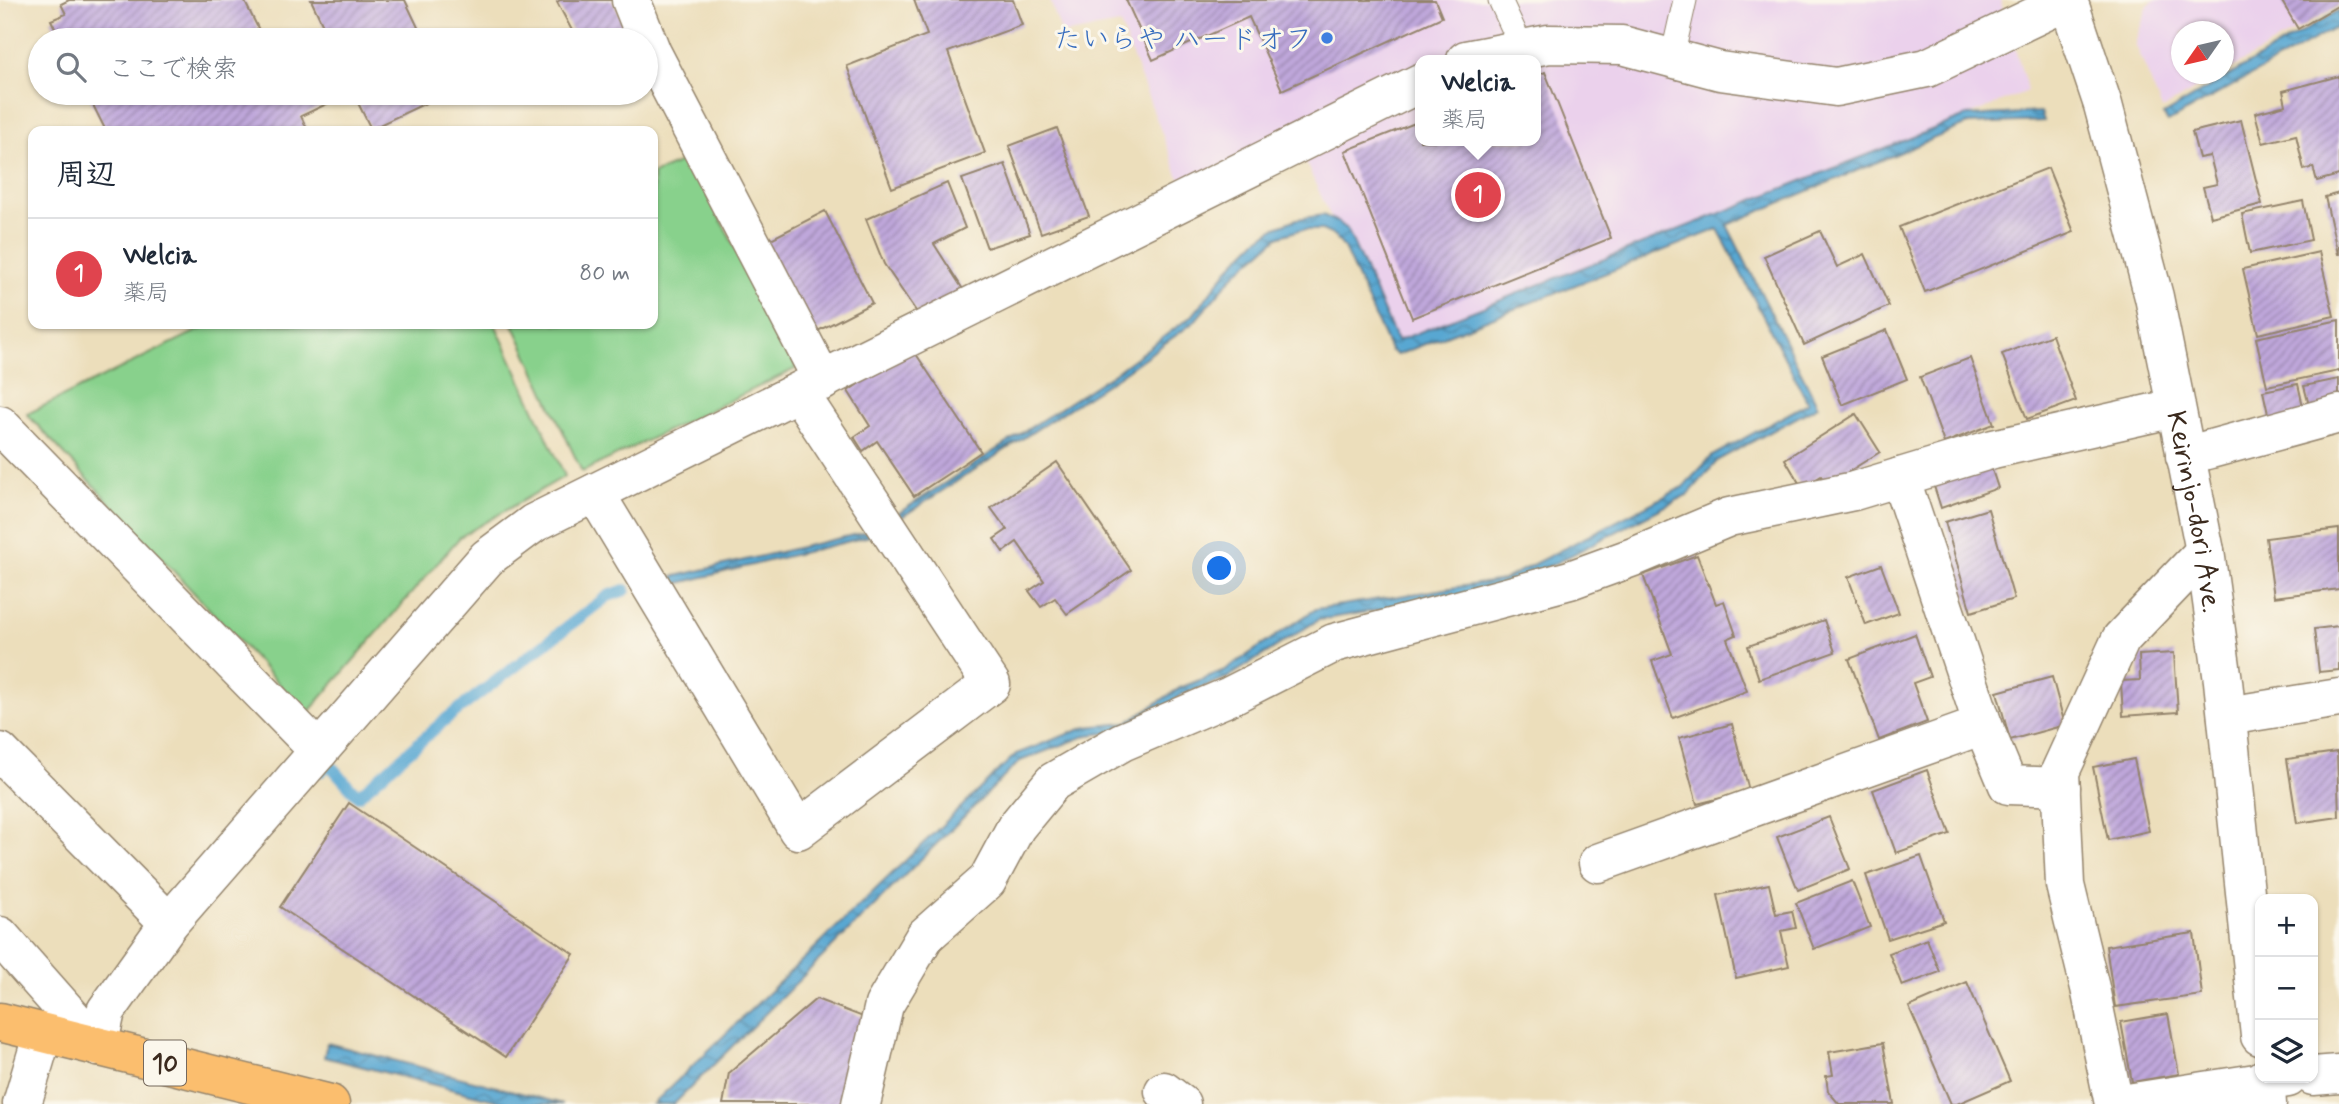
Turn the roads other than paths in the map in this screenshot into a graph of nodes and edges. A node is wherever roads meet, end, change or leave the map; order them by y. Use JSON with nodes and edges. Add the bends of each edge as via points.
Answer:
{"nodes":[{"id":1,"x":631,"y":0,"type":"edge"},
{"id":2,"x":1500,"y":0,"type":"edge"},
{"id":3,"x":1685,"y":0,"type":"edge"},
{"id":4,"x":2069,"y":0,"type":"edge"},
{"id":5,"x":642,"y":28,"type":"edge"},
{"id":6,"x":1522,"y":48,"type":"junction"},
{"id":7,"x":1489,"y":55,"type":"edge"},
{"id":8,"x":1672,"y":58,"type":"junction"},
{"id":9,"x":658,"y":66,"type":"edge"},
{"id":10,"x":1415,"y":85,"type":"edge"},
{"id":11,"x":811,"y":387,"type":"junction"},
{"id":12,"x":2175,"y":408,"type":"junction"},
{"id":13,"x":2339,"y":414,"type":"edge"},
{"id":14,"x":0,"y":425,"type":"edge"},
{"id":15,"x":2185,"y":456,"type":"junction"},
{"id":16,"x":1900,"y":477,"type":"junction"},
{"id":17,"x":595,"y":493,"type":"junction"},
{"id":18,"x":2206,"y":551,"type":"junction"},
{"id":19,"x":2339,"y":698,"type":"edge"},
{"id":20,"x":2227,"y":716,"type":"junction"},
{"id":21,"x":1983,"y":725,"type":"junction"},
{"id":22,"x":319,"y":751,"type":"junction"},
{"id":23,"x":0,"y":752,"type":"edge"},
{"id":24,"x":2061,"y":787,"type":"junction"},
{"id":25,"x":1598,"y":863,"type":"dead end"},
{"id":26,"x":169,"y":923,"type":"junction"},
{"id":27,"x":0,"y":936,"type":"edge"},
{"id":28,"x":2258,"y":1020,"type":"edge"},
{"id":29,"x":0,"y":1022,"type":"edge"},
{"id":30,"x":43,"y":1033,"type":"junction"},
{"id":31,"x":98,"y":1047,"type":"junction"},
{"id":32,"x":2339,"y":1074,"type":"edge"},
{"id":33,"x":2318,"y":1076,"type":"edge"},
{"id":34,"x":2271,"y":1085,"type":"edge"},
{"id":35,"x":288,"y":1099,"type":"edge"},
{"id":36,"x":22,"y":1104,"type":"edge"},
{"id":37,"x":330,"y":1104,"type":"edge"},
{"id":38,"x":861,"y":1104,"type":"edge"},
{"id":39,"x":2114,"y":1104,"type":"edge"},
{"id":40,"x":2122,"y":1104,"type":"edge"}],
"edges":[{"from":1,"to":5,"type":"street"},
{"from":2,"to":6,"type":"lane"},
{"from":3,"to":8,"type":"lane"},
{"from":4,"to":8,"type":"street","via":[[1927,68],[1836,87],[1720,71]]},
{"from":4,"to":12,"type":"street","name":"Keirinjo-dori Ave.","via":[[2103,105],[2154,297]]},
{"from":6,"to":7,"type":"street"},
{"from":6,"to":8,"type":"street","via":[[1622,45]]},
{"from":9,"to":11,"type":"street"},
{"from":10,"to":11,"type":"street"},
{"from":11,"to":17,"type":"street"},
{"from":11,"to":17,"type":"street","via":[[991,684],[798,830]]},
{"from":12,"to":15,"type":"street","name":"Keirinjo-dori Ave."},
{"from":12,"to":16,"type":"street","via":[[1993,449]]},
{"from":13,"to":15,"type":"street"},
{"from":14,"to":22,"type":"street"},
{"from":15,"to":18,"type":"street","name":"Keirinjo-dori Ave."},
{"from":16,"to":21,"type":"street"},
{"from":16,"to":38,"type":"street","via":[[1729,517],[1570,580],[1335,643],[1122,743],[1053,782],[1016,827],[987,881],[925,936],[884,1005]]},
{"from":17,"to":22,"type":"street","via":[[534,523],[487,558]]},
{"from":18,"to":20,"type":"street","name":"Keirinjo-dori Ave."},
{"from":18,"to":24,"type":"street","via":[[2121,639],[2060,772]]},
{"from":19,"to":20,"type":"street"},
{"from":20,"to":28,"type":"street","name":"Keirinjo-dori Ave."},
{"from":21,"to":24,"type":"street","via":[[2008,785]]},
{"from":21,"to":25,"type":"street"},
{"from":22,"to":26,"type":"street"},
{"from":23,"to":26,"type":"street"},
{"from":24,"to":39,"type":"street","via":[[2065,885]]},
{"from":26,"to":31,"type":"street","via":[[106,1011]]},
{"from":27,"to":31,"type":"street"},
{"from":29,"to":30,"type":"main road","number":"10"},
{"from":30,"to":31,"type":"main road","number":"10"},
{"from":30,"to":36,"type":"street"},
{"from":31,"to":35,"type":"main road","number":"10"},
{"from":32,"to":33,"type":"street"},
{"from":34,"to":40,"type":"street"},
{"from":35,"to":37,"type":"main road","number":"10"}]}
